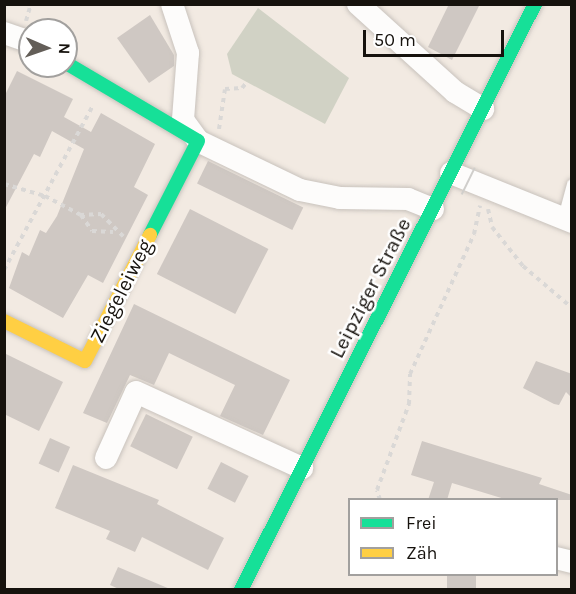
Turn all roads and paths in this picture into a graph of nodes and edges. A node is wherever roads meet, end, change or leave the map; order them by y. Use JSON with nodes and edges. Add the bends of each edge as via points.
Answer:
{"nodes":[{"id":1,"x":172,"y":4,"type":"edge"},
{"id":2,"x":358,"y":4,"type":"edge"},
{"id":3,"x":535,"y":4,"type":"edge"},
{"id":4,"x":78,"y":70,"type":"edge"},
{"id":5,"x":247,"y":82,"type":"dead end"},
{"id":6,"x":103,"y":85,"type":"junction"},
{"id":7,"x":183,"y":97,"type":"junction"},
{"id":8,"x":138,"y":106,"type":"junction"},
{"id":9,"x":483,"y":109,"type":"junction"},
{"id":10,"x":206,"y":146,"type":"junction"},
{"id":11,"x":451,"y":173,"type":"junction"},
{"id":12,"x":4,"y":184,"type":"edge"},
{"id":13,"x":572,"y":184,"type":"edge"},
{"id":14,"x":484,"y":187,"type":"junction"},
{"id":15,"x":45,"y":196,"type":"junction"},
{"id":16,"x":433,"y":209,"type":"junction"},
{"id":17,"x":81,"y":214,"type":"junction"},
{"id":18,"x":567,"y":220,"type":"edge"},
{"id":19,"x":114,"y":232,"type":"junction"},
{"id":20,"x":143,"y":247,"type":"junction"},
{"id":21,"x":4,"y":270,"type":"edge"},
{"id":22,"x":572,"y":308,"type":"edge"},
{"id":23,"x":4,"y":321,"type":"edge"},
{"id":24,"x":106,"y":458,"type":"dead end"},
{"id":25,"x":302,"y":468,"type":"junction"},
{"id":26,"x":379,"y":498,"type":"edge"},
{"id":27,"x":241,"y":590,"type":"edge"}],
"edges":[{"from":1,"to":7,"type":"street","via":[[188,53]]},
{"from":2,"to":9,"type":"street","via":[[455,92]]},
{"from":3,"to":9,"type":"street","name":"Leipziger Straße"},
{"from":4,"to":6,"type":"street"},
{"from":5,"to":10,"type":"path","via":[[242,88],[225,89]]},
{"from":6,"to":8,"type":"street"},
{"from":6,"to":15,"type":"path"},
{"from":7,"to":8,"type":"street"},
{"from":7,"to":10,"type":"street","via":[[183,120]]},
{"from":8,"to":10,"type":"street"},
{"from":9,"to":11,"type":"street","name":"Leipziger Straße"},
{"from":10,"to":16,"type":"street","via":[[300,190],[340,198],[408,199]]},
{"from":10,"to":20,"type":"street","name":"Ziegeleiweg"},
{"from":11,"to":14,"type":"street"},
{"from":11,"to":16,"type":"street","name":"Leipziger Straße"},
{"from":12,"to":15,"type":"path"},
{"from":13,"to":18,"type":"lane"},
{"from":14,"to":18,"type":"street"},
{"from":14,"to":22,"type":"path","via":[[492,227],[523,266]]},
{"from":14,"to":26,"type":"path","via":[[474,234],[410,374],[409,404],[377,490]]},
{"from":15,"to":17,"type":"path"},
{"from":15,"to":21,"type":"path"},
{"from":16,"to":25,"type":"street","name":"Leipziger Straße"},
{"from":17,"to":19,"type":"path","via":[[101,214]]},
{"from":17,"to":19,"type":"path","via":[[92,231]]},
{"from":19,"to":20,"type":"path"},
{"from":20,"to":23,"type":"street","name":"Ziegeleiweg","via":[[85,361]]},
{"from":24,"to":25,"type":"street","via":[[136,392]]},
{"from":25,"to":27,"type":"street","name":"Leipziger Straße"}]}
